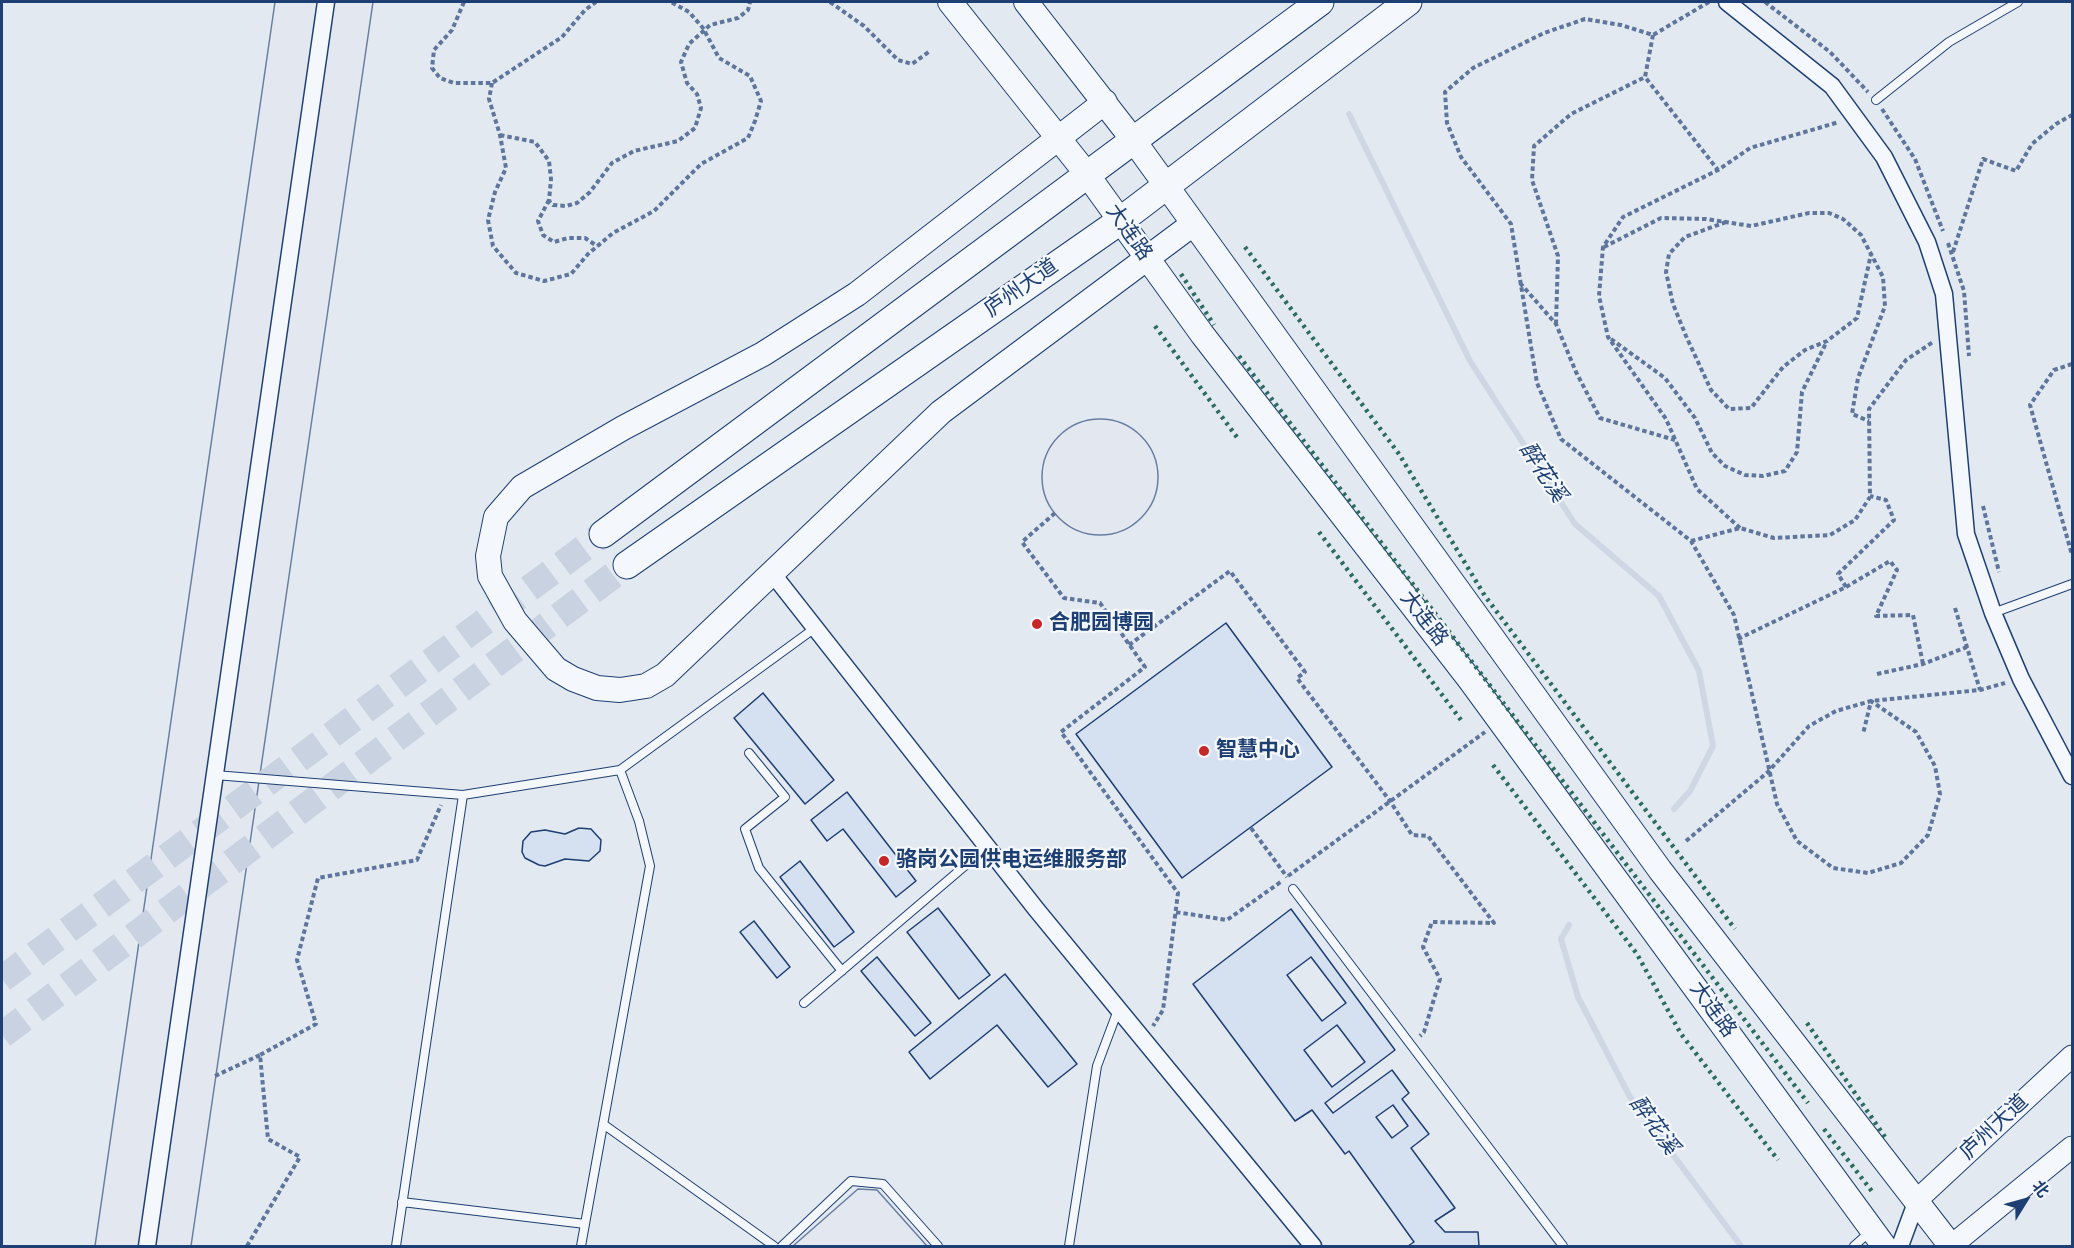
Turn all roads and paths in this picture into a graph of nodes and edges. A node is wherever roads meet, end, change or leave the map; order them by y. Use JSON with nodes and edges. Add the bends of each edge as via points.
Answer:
{"nodes":[{"id":1,"x":326,"y":2,"type":"edge"},
{"id":2,"x":464,"y":2,"type":"edge"},
{"id":3,"x":596,"y":2,"type":"edge"},
{"id":4,"x":671,"y":2,"type":"edge"},
{"id":5,"x":750,"y":2,"type":"edge"},
{"id":6,"x":830,"y":2,"type":"edge"},
{"id":7,"x":950,"y":2,"type":"edge"},
{"id":8,"x":1026,"y":2,"type":"edge"},
{"id":9,"x":1320,"y":2,"type":"edge"},
{"id":10,"x":1408,"y":2,"type":"edge"},
{"id":11,"x":1709,"y":2,"type":"edge"},
{"id":12,"x":1727,"y":2,"type":"edge"},
{"id":13,"x":2018,"y":2,"type":"edge"},
{"id":14,"x":705,"y":32,"type":"junction"},
{"id":15,"x":1653,"y":35,"type":"junction"},
{"id":16,"x":930,"y":51,"type":"dead end"},
{"id":17,"x":1645,"y":77,"type":"junction"},
{"id":18,"x":492,"y":83,"type":"junction"},
{"id":19,"x":1876,"y":100,"type":"dead end"},
{"id":20,"x":1105,"y":102,"type":"junction"},
{"id":21,"x":2073,"y":115,"type":"edge"},
{"id":22,"x":1858,"y":118,"type":"junction"},
{"id":23,"x":500,"y":135,"type":"junction"},
{"id":24,"x":1058,"y":141,"type":"junction"},
{"id":25,"x":1134,"y":141,"type":"junction"},
{"id":26,"x":1718,"y":170,"type":"junction"},
{"id":27,"x":1086,"y":173,"type":"junction"},
{"id":28,"x":1166,"y":187,"type":"junction"},
{"id":29,"x":549,"y":199,"type":"junction"},
{"id":30,"x":1120,"y":221,"type":"junction"},
{"id":31,"x":1726,"y":222,"type":"junction"},
{"id":32,"x":1193,"y":224,"type":"junction"},
{"id":33,"x":597,"y":246,"type":"junction"},
{"id":34,"x":1604,"y":247,"type":"junction"},
{"id":35,"x":1871,"y":253,"type":"junction"},
{"id":36,"x":1952,"y":254,"type":"dead end"},
{"id":37,"x":1145,"y":258,"type":"junction"},
{"id":38,"x":1519,"y":283,"type":"junction"},
{"id":39,"x":1556,"y":324,"type":"junction"},
{"id":40,"x":1946,"y":333,"type":"junction"},
{"id":41,"x":1608,"y":337,"type":"junction"},
{"id":42,"x":1827,"y":341,"type":"junction"},
{"id":43,"x":2073,"y":364,"type":"edge"},
{"id":44,"x":1869,"y":421,"type":"junction"},
{"id":45,"x":1675,"y":440,"type":"junction"},
{"id":46,"x":1870,"y":496,"type":"junction"},
{"id":47,"x":1055,"y":513,"type":"dead end"},
{"id":48,"x":1740,"y":528,"type":"junction"},
{"id":49,"x":603,"y":534,"type":"tunnel mouth"},
{"id":50,"x":1691,"y":541,"type":"junction"},
{"id":51,"x":2073,"y":555,"type":"edge"},
{"id":52,"x":627,"y":565,"type":"tunnel mouth"},
{"id":53,"x":772,"y":573,"type":"junction"},
{"id":54,"x":2073,"y":584,"type":"edge"},
{"id":55,"x":1846,"y":587,"type":"junction"},
{"id":56,"x":1955,"y":608,"type":"dead end"},
{"id":57,"x":1993,"y":613,"type":"junction"},
{"id":58,"x":815,"y":628,"type":"junction"},
{"id":59,"x":1738,"y":639,"type":"junction"},
{"id":60,"x":1129,"y":645,"type":"junction"},
{"id":61,"x":1967,"y":647,"type":"junction"},
{"id":62,"x":1923,"y":663,"type":"junction"},
{"id":63,"x":1877,"y":674,"type":"dead end"},
{"id":64,"x":2021,"y":679,"type":"junction"},
{"id":65,"x":1980,"y":690,"type":"junction"},
{"id":66,"x":1871,"y":701,"type":"junction"},
{"id":67,"x":1500,"y":721,"type":"junction"},
{"id":68,"x":1863,"y":734,"type":"dead end"},
{"id":69,"x":749,"y":753,"type":"dead end"},
{"id":70,"x":620,"y":770,"type":"junction"},
{"id":71,"x":1768,"y":772,"type":"junction"},
{"id":72,"x":215,"y":775,"type":"junction"},
{"id":73,"x":2073,"y":776,"type":"edge"},
{"id":74,"x":446,"y":794,"type":"junction"},
{"id":75,"x":463,"y":795,"type":"junction"},
{"id":76,"x":1390,"y":801,"type":"junction"},
{"id":77,"x":1251,"y":828,"type":"dead end"},
{"id":78,"x":1686,"y":841,"type":"dead end"},
{"id":79,"x":987,"y":847,"type":"junction"},
{"id":80,"x":1287,"y":877,"type":"junction"},
{"id":81,"x":1293,"y":889,"type":"dead end"},
{"id":82,"x":1176,"y":912,"type":"junction"},
{"id":83,"x":842,"y":971,"type":"junction"},
{"id":84,"x":804,"y":1003,"type":"dead end"},
{"id":85,"x":1119,"y":1009,"type":"junction"},
{"id":86,"x":1144,"y":1040,"type":"junction"},
{"id":87,"x":1410,"y":1044,"type":"junction"},
{"id":88,"x":260,"y":1055,"type":"junction"},
{"id":89,"x":2073,"y":1056,"type":"edge"},
{"id":90,"x":215,"y":1076,"type":"dead end"},
{"id":91,"x":603,"y":1124,"type":"junction"},
{"id":92,"x":2073,"y":1147,"type":"edge"},
{"id":93,"x":1917,"y":1200,"type":"junction"},
{"id":94,"x":402,"y":1202,"type":"junction"},
{"id":95,"x":585,"y":1224,"type":"junction"},
{"id":96,"x":1878,"y":1238,"type":"edge"},
{"id":97,"x":147,"y":1246,"type":"edge"},
{"id":98,"x":247,"y":1246,"type":"edge"},
{"id":99,"x":396,"y":1246,"type":"edge"},
{"id":100,"x":581,"y":1246,"type":"edge"},
{"id":101,"x":774,"y":1246,"type":"edge"},
{"id":102,"x":782,"y":1246,"type":"edge"},
{"id":103,"x":938,"y":1246,"type":"edge"},
{"id":104,"x":1069,"y":1246,"type":"edge"},
{"id":105,"x":1313,"y":1246,"type":"edge"},
{"id":106,"x":1563,"y":1246,"type":"edge"},
{"id":107,"x":1854,"y":1246,"type":"edge"},
{"id":108,"x":1900,"y":1246,"type":"edge"},
{"id":109,"x":1951,"y":1246,"type":"edge"}],
"edges":[{"from":1,"to":72,"type":"street"},
{"from":2,"to":18,"type":"path","via":[[452,30],[434,50],[432,68],[440,78],[454,83]]},
{"from":3,"to":18,"type":"path","via":[[562,37]]},
{"from":4,"to":14,"type":"path","via":[[689,12]]},
{"from":5,"to":14,"type":"path","via":[[748,10],[738,18],[711,25]]},
{"from":6,"to":16,"type":"path","via":[[864,26],[898,60],[912,64]]},
{"from":7,"to":24,"type":"main road","name":"大连路"},
{"from":8,"to":20,"type":"main road","name":"大连路"},
{"from":9,"to":25,"type":"main road"},
{"from":10,"to":28,"type":"main road","name":"庐州大道"},
{"from":11,"to":15,"type":"path"},
{"from":12,"to":22,"type":"street","via":[[1832,86]]},
{"from":13,"to":19,"type":"lane","via":[[1949,42]]},
{"from":14,"to":29,"type":"path","via":[[688,44],[681,62],[701,108],[695,128],[678,141],[634,151],[612,163],[577,203],[553,205]]},
{"from":14,"to":33,"type":"path","via":[[719,58],[750,76],[761,101],[748,138],[701,164],[654,211]]},
{"from":15,"to":17,"type":"path"},
{"from":15,"to":38,"type":"path","via":[[1585,19],[1544,33],[1473,68],[1445,92],[1447,123],[1461,157],[1510,224]]},
{"from":17,"to":26,"type":"path"},
{"from":17,"to":39,"type":"path","via":[[1571,114],[1534,146],[1532,180],[1558,256]]},
{"from":18,"to":23,"type":"path","via":[[489,99]]},
{"from":20,"to":24,"type":"main road"},
{"from":20,"to":25,"type":"main road","name":"大连路"},
{"from":21,"to":36,"type":"path","via":[[2032,144],[2016,171],[1983,159]]},
{"from":22,"to":26,"type":"path","via":[[1761,143]]},
{"from":22,"to":40,"type":"street","via":[[1884,158],[1927,242],[1944,294]]},
{"from":23,"to":29,"type":"path","via":[[535,142],[549,161]]},
{"from":23,"to":33,"type":"path","via":[[506,168],[488,220],[493,246],[516,273],[544,281],[571,274]]},
{"from":24,"to":27,"type":"main road","name":"大连路"},
{"from":24,"to":53,"type":"main road","via":[[857,294],[763,354],[522,487],[496,517],[488,556],[490,576],[515,621],[556,669],[597,688],[620,690],[646,686],[665,675]]},
{"from":25,"to":27,"type":"main road"},
{"from":25,"to":28,"type":"main road","name":"大连路"},
{"from":26,"to":34,"type":"path","via":[[1623,217]]},
{"from":27,"to":30,"type":"main road","name":"大连路"},
{"from":27,"to":49,"type":"main road"},
{"from":28,"to":30,"type":"main road","name":"庐州大道"},
{"from":28,"to":32,"type":"main road","name":"大连路"},
{"from":29,"to":33,"type":"path","via":[[538,221],[543,235],[554,242],[585,238]]},
{"from":30,"to":37,"type":"main road","name":"大连路"},
{"from":30,"to":52,"type":"main road","name":"庐州大道"},
{"from":31,"to":34,"type":"path","via":[[1661,218]]},
{"from":31,"to":35,"type":"path","via":[[1751,226],[1809,213],[1829,213],[1861,235]]},
{"from":31,"to":42,"type":"path","via":[[1685,237],[1669,254],[1666,272],[1673,304],[1718,400],[1728,409],[1751,408],[1783,367],[1805,350]]},
{"from":32,"to":37,"type":"main road"},
{"from":32,"to":93,"type":"main road","name":"大连路","via":[[1660,870]]},
{"from":34,"to":41,"type":"path","via":[[1599,296]]},
{"from":35,"to":42,"type":"path","via":[[1857,318]]},
{"from":35,"to":44,"type":"path","via":[[1883,277],[1885,306],[1858,378],[1852,414]]},
{"from":37,"to":53,"type":"main road","via":[[941,412]]},
{"from":37,"to":67,"type":"main road","name":"大连路"},
{"from":38,"to":39,"type":"path"},
{"from":38,"to":50,"type":"path","via":[[1537,383],[1561,439]]},
{"from":39,"to":45,"type":"path","via":[[1600,418]]},
{"from":40,"to":44,"type":"path","via":[[1906,360],[1869,409]]},
{"from":40,"to":57,"type":"street","via":[[1966,534]]},
{"from":41,"to":42,"type":"path","via":[[1665,378],[1695,418],[1712,453],[1725,466],[1745,475],[1763,476],[1785,471],[1797,452],[1802,392]]},
{"from":41,"to":45,"type":"path","via":[[1666,419]]},
{"from":43,"to":51,"type":"path","via":[[2054,370],[2030,405]]},
{"from":44,"to":46,"type":"path"},
{"from":45,"to":48,"type":"path","via":[[1697,489]]},
{"from":46,"to":48,"type":"path","via":[[1855,520],[1830,535],[1774,538]]},
{"from":46,"to":55,"type":"path","via":[[1886,500],[1894,520],[1838,574]]},
{"from":47,"to":60,"type":"path","via":[[1022,542],[1064,597],[1100,603]]},
{"from":48,"to":50,"type":"path"},
{"from":50,"to":59,"type":"path","via":[[1734,615]]},
{"from":53,"to":58,"type":"street"},
{"from":54,"to":57,"type":"lane"},
{"from":55,"to":59,"type":"path"},
{"from":55,"to":62,"type":"path","via":[[1890,561],[1897,570],[1876,616],[1913,615]]},
{"from":56,"to":61,"type":"path"},
{"from":57,"to":64,"type":"street"},
{"from":58,"to":70,"type":"lane"},
{"from":58,"to":79,"type":"street"},
{"from":59,"to":71,"type":"path"},
{"from":60,"to":76,"type":"path","via":[[1230,571],[1305,672],[1297,678]]},
{"from":60,"to":82,"type":"path","via":[[1145,667],[1060,732],[1178,893]]},
{"from":61,"to":62,"type":"path"},
{"from":61,"to":65,"type":"path"},
{"from":62,"to":63,"type":"path"},
{"from":64,"to":65,"type":"path"},
{"from":64,"to":73,"type":"street"},
{"from":65,"to":66,"type":"path"},
{"from":66,"to":68,"type":"path"},
{"from":66,"to":71,"type":"path","via":[[1836,711],[1809,726]]},
{"from":66,"to":71,"type":"path","via":[[1916,732],[1935,766],[1940,794],[1928,835],[1901,863],[1868,873],[1833,868],[1797,842],[1777,804]]},
{"from":67,"to":76,"type":"path"},
{"from":67,"to":96,"type":"main road","name":"大连路"},
{"from":69,"to":83,"type":"lane","via":[[785,797],[745,830],[759,868]]},
{"from":70,"to":75,"type":"lane"},
{"from":70,"to":91,"type":"lane","via":[[650,866]]},
{"from":71,"to":78,"type":"path"},
{"from":72,"to":74,"type":"lane"},
{"from":72,"to":97,"type":"street"},
{"from":74,"to":75,"type":"lane"},
{"from":74,"to":88,"type":"path","via":[[417,860],[318,878],[297,960],[316,1024]]},
{"from":75,"to":94,"type":"lane"},
{"from":76,"to":80,"type":"path"},
{"from":76,"to":87,"type":"path","via":[[1412,835],[1428,836],[1494,923],[1432,922],[1423,947],[1440,979],[1424,1032]]},
{"from":77,"to":80,"type":"path"},
{"from":79,"to":83,"type":"lane"},
{"from":79,"to":85,"type":"street"},
{"from":80,"to":82,"type":"path","via":[[1227,920]]},
{"from":81,"to":87,"type":"lane"},
{"from":82,"to":86,"type":"path","via":[[1163,1010]]},
{"from":83,"to":84,"type":"lane"},
{"from":85,"to":86,"type":"street"},
{"from":85,"to":104,"type":"lane","via":[[1096,1066]]},
{"from":86,"to":105,"type":"street"},
{"from":87,"to":106,"type":"lane"},
{"from":88,"to":90,"type":"path"},
{"from":88,"to":98,"type":"path","via":[[268,1139],[300,1157]]},
{"from":89,"to":93,"type":"street","name":"庐州大道"},
{"from":91,"to":95,"type":"lane"},
{"from":91,"to":101,"type":"lane"},
{"from":92,"to":109,"type":"street"},
{"from":93,"to":108,"type":"street"},
{"from":93,"to":109,"type":"main road","name":"大连路"},
{"from":94,"to":95,"type":"lane"},
{"from":94,"to":99,"type":"lane"},
{"from":95,"to":100,"type":"lane"},
{"from":96,"to":107,"type":"lane"},
{"from":102,"to":103,"type":"lane","via":[[851,1181],[883,1184]]}]}
